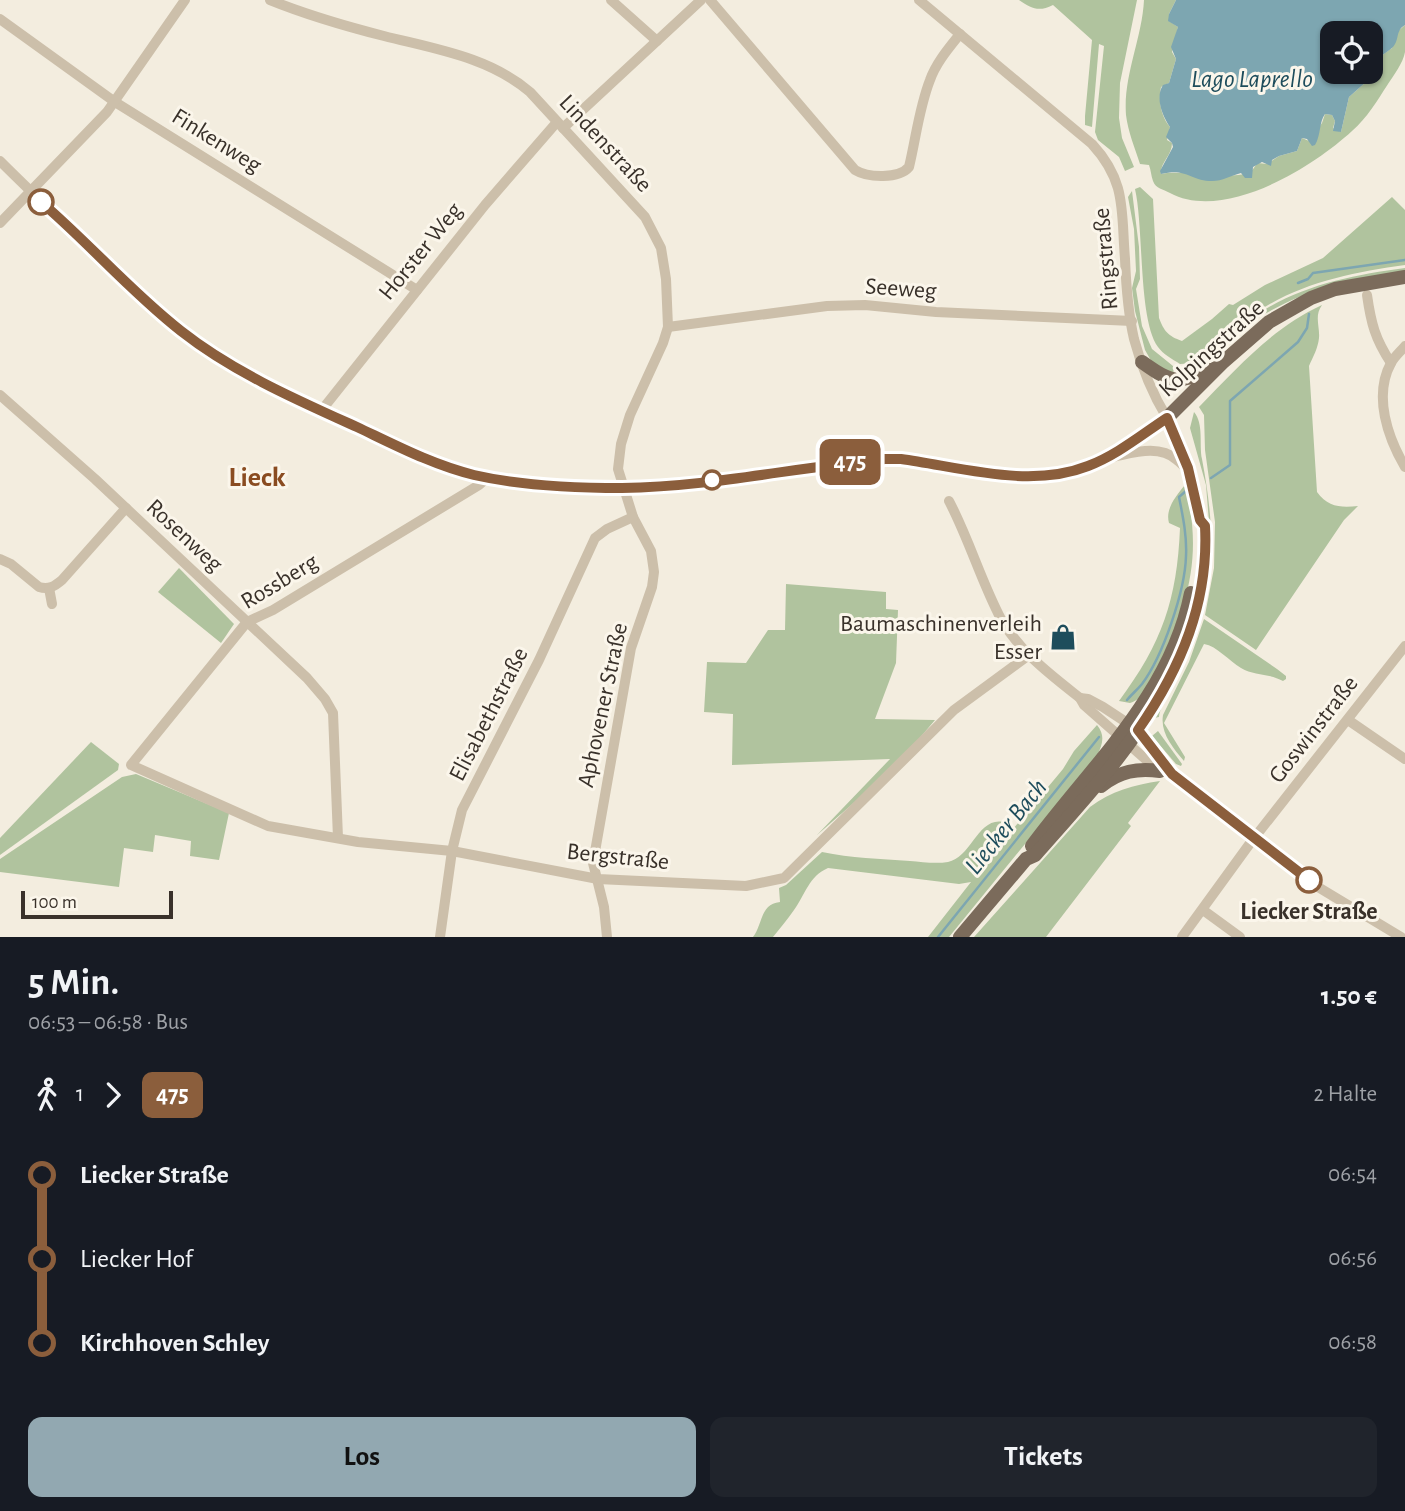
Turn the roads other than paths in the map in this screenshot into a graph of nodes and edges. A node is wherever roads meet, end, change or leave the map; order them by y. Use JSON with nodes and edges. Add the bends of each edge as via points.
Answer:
{"nodes":[{"id":1,"x":185,"y":0,"type":"edge"},
{"id":2,"x":270,"y":0,"type":"edge"},
{"id":3,"x":611,"y":0,"type":"edge"},
{"id":4,"x":701,"y":0,"type":"edge"},
{"id":5,"x":710,"y":0,"type":"edge"},
{"id":6,"x":919,"y":0,"type":"edge"},
{"id":7,"x":0,"y":19,"type":"edge"},
{"id":8,"x":960,"y":34,"type":"junction"},
{"id":9,"x":657,"y":41,"type":"junction"},
{"id":10,"x":115,"y":102,"type":"junction"},
{"id":11,"x":560,"y":125,"type":"junction"},
{"id":12,"x":0,"y":161,"type":"edge"},
{"id":13,"x":29,"y":192,"type":"junction"},
{"id":14,"x":0,"y":223,"type":"edge"},
{"id":15,"x":1405,"y":277,"type":"edge"},
{"id":16,"x":417,"y":290,"type":"junction"},
{"id":17,"x":1367,"y":295,"type":"dead end"},
{"id":18,"x":1132,"y":321,"type":"junction"},
{"id":19,"x":668,"y":327,"type":"junction"},
{"id":20,"x":1405,"y":346,"type":"edge"},
{"id":21,"x":1142,"y":362,"type":"junction"},
{"id":22,"x":1222,"y":363,"type":"junction"},
{"id":23,"x":1391,"y":363,"type":"junction"},
{"id":24,"x":0,"y":395,"type":"edge"},
{"id":25,"x":321,"y":411,"type":"junction"},
{"id":26,"x":1167,"y":418,"type":"junction"},
{"id":27,"x":1107,"y":458,"type":"junction"},
{"id":28,"x":1405,"y":467,"type":"edge"},
{"id":29,"x":1188,"y":468,"type":"junction"},
{"id":30,"x":487,"y":478,"type":"junction"},
{"id":31,"x":622,"y":488,"type":"junction"},
{"id":32,"x":949,"y":501,"type":"dead end"},
{"id":33,"x":126,"y":508,"type":"junction"},
{"id":34,"x":633,"y":517,"type":"junction"},
{"id":35,"x":0,"y":559,"type":"edge"},
{"id":36,"x":49,"y":588,"type":"junction"},
{"id":37,"x":52,"y":604,"type":"dead end"},
{"id":38,"x":247,"y":622,"type":"junction"},
{"id":39,"x":1405,"y":646,"type":"edge"},
{"id":40,"x":1029,"y":655,"type":"junction"},
{"id":41,"x":1080,"y":698,"type":"junction"},
{"id":42,"x":1348,"y":720,"type":"junction"},
{"id":43,"x":1134,"y":727,"type":"junction"},
{"id":44,"x":1123,"y":741,"type":"junction"},
{"id":45,"x":1405,"y":759,"type":"edge"},
{"id":46,"x":131,"y":765,"type":"joint"},
{"id":47,"x":1166,"y":772,"type":"junction"},
{"id":48,"x":1088,"y":795,"type":"junction"},
{"id":49,"x":338,"y":838,"type":"junction"},
{"id":50,"x":1255,"y":838,"type":"junction"},
{"id":51,"x":452,"y":851,"type":"junction"},
{"id":52,"x":1026,"y":859,"type":"junction"},
{"id":53,"x":598,"y":880,"type":"junction"},
{"id":54,"x":1203,"y":909,"type":"junction"},
{"id":55,"x":440,"y":937,"type":"edge"},
{"id":56,"x":607,"y":937,"type":"edge"},
{"id":57,"x":960,"y":937,"type":"edge"},
{"id":58,"x":1182,"y":937,"type":"edge"},
{"id":59,"x":1240,"y":937,"type":"edge"},
{"id":60,"x":1401,"y":937,"type":"edge"}],
"edges":[{"from":1,"to":10,"type":"street"},
{"from":2,"to":11,"type":"street","name":"Lindenstraße","via":[[489,65],[522,86]]},
{"from":3,"to":9,"type":"street"},
{"from":4,"to":9,"type":"street","name":"Horster Weg"},
{"from":5,"to":8,"type":"street","via":[[855,170],[865,175],[897,174],[909,167],[929,82]]},
{"from":6,"to":8,"type":"street","name":"Ringstraße"},
{"from":7,"to":10,"type":"street","name":"Finkenweg"},
{"from":8,"to":18,"type":"street","name":"Ringstraße","via":[[1092,144],[1108,164],[1123,205]]},
{"from":9,"to":11,"type":"street","name":"Horster Weg"},
{"from":10,"to":13,"type":"street"},
{"from":10,"to":16,"type":"street","name":"Finkenweg"},
{"from":11,"to":16,"type":"street","name":"Horster Weg","via":[[485,205]]},
{"from":11,"to":19,"type":"street","name":"Lindenstraße","via":[[654,230],[664,261]]},
{"from":12,"to":13,"type":"street"},
{"from":13,"to":14,"type":"street"},
{"from":13,"to":25,"type":"street","via":[[184,334]]},
{"from":15,"to":22,"type":"main road","name":"Kolpingstraße","via":[[1363,282],[1311,298],[1269,322]]},
{"from":16,"to":25,"type":"street","name":"Horster Weg"},
{"from":17,"to":23,"type":"street","via":[[1377,342]]},
{"from":18,"to":19,"type":"street","name":"Seeweg","via":[[827,306]]},
{"from":18,"to":21,"type":"street","name":"Ringstraße"},
{"from":19,"to":31,"type":"street","name":"Lindenstraße","via":[[621,444],[618,469]]},
{"from":20,"to":23,"type":"street"},
{"from":21,"to":22,"type":"main road","via":[[1176,381]]},
{"from":21,"to":26,"type":"street","name":"Ringstraße"},
{"from":22,"to":26,"type":"main road","name":"Kolpingstraße"},
{"from":23,"to":28,"type":"street","via":[[1383,393],[1385,420]]},
{"from":24,"to":33,"type":"street","name":"Rosenweg"},
{"from":25,"to":30,"type":"street","via":[[423,458]]},
{"from":26,"to":27,"type":"street"},
{"from":26,"to":29,"type":"main road"},
{"from":27,"to":29,"type":"street","via":[[1153,451]]},
{"from":27,"to":31,"type":"street","via":[[1052,475],[998,474],[885,459]]},
{"from":29,"to":43,"type":"main road","via":[[1200,520],[1189,605]]},
{"from":30,"to":31,"type":"street"},
{"from":30,"to":38,"type":"street","name":"Rossberg"},
{"from":31,"to":34,"type":"street","name":"Aphovener Straße"},
{"from":32,"to":40,"type":"street","via":[[1002,619]]},
{"from":33,"to":36,"type":"street","name":"Rosenweg","via":[[62,580]]},
{"from":33,"to":38,"type":"street","name":"Rosenweg"},
{"from":34,"to":51,"type":"street","name":"Elisabethstraße","via":[[595,538],[462,810]]},
{"from":34,"to":53,"type":"street","name":"Aphovener Straße","via":[[651,551],[654,572],[631,648],[616,724],[593,863]]},
{"from":35,"to":36,"type":"street","via":[[39,587]]},
{"from":36,"to":37,"type":"street"},
{"from":38,"to":46,"type":"street","name":"Rossberg"},
{"from":38,"to":49,"type":"street","name":"Rosenweg","via":[[307,678],[333,713]]},
{"from":39,"to":42,"type":"street","name":"Goswinstraße"},
{"from":40,"to":41,"type":"street"},
{"from":40,"to":53,"type":"street","name":"Bergstraße","via":[[954,710],[784,878],[746,887]]},
{"from":41,"to":43,"type":"street"},
{"from":41,"to":44,"type":"street"},
{"from":42,"to":45,"type":"street"},
{"from":42,"to":50,"type":"street","name":"Goswinstraße"},
{"from":43,"to":44,"type":"main road"},
{"from":43,"to":47,"type":"street"},
{"from":44,"to":47,"type":"street"},
{"from":44,"to":48,"type":"main road"},
{"from":44,"to":52,"type":"main road","via":[[1057,812]]},
{"from":46,"to":49,"type":"street","name":"Bergstraße","via":[[268,826]]},
{"from":47,"to":48,"type":"main road","via":[[1127,771]]},
{"from":47,"to":50,"type":"street"},
{"from":48,"to":52,"type":"main road","via":[[1035,855]]},
{"from":49,"to":51,"type":"street","name":"Bergstraße"},
{"from":50,"to":54,"type":"street","name":"Goswinstraße"},
{"from":50,"to":60,"type":"street","via":[[1313,884]]},
{"from":51,"to":53,"type":"street","name":"Bergstraße"},
{"from":51,"to":55,"type":"street","name":"Elisabethstraße"},
{"from":52,"to":57,"type":"main road"},
{"from":53,"to":56,"type":"street","name":"Aphovener Straße"},
{"from":54,"to":58,"type":"street","name":"Goswinstraße"},
{"from":54,"to":59,"type":"street"}]}
